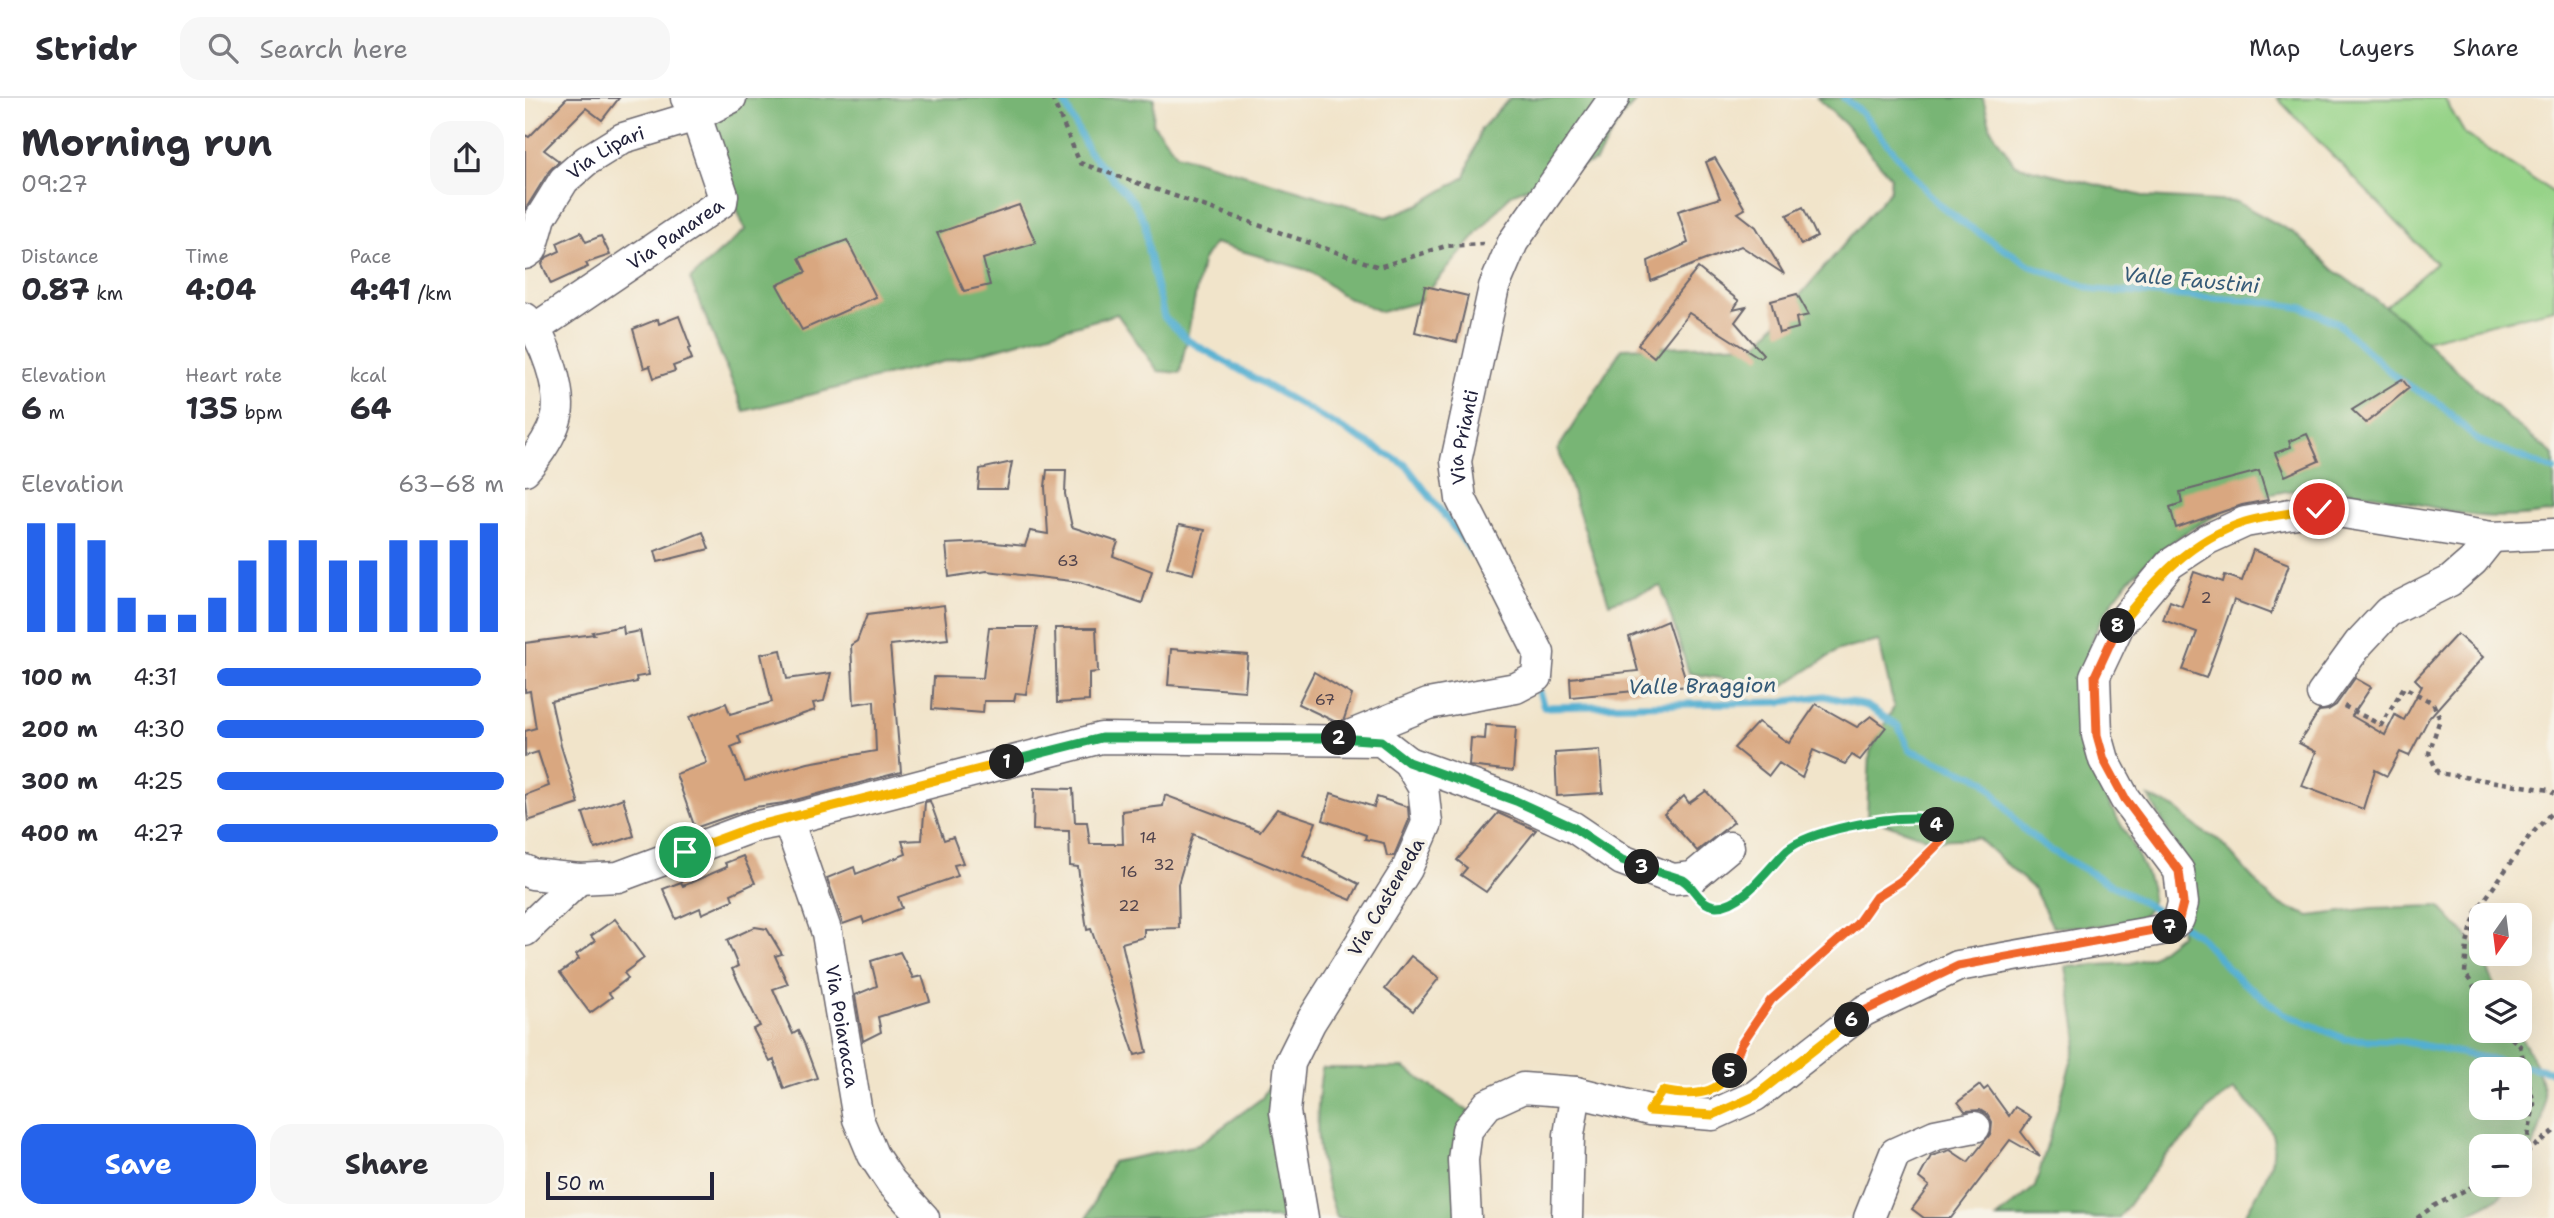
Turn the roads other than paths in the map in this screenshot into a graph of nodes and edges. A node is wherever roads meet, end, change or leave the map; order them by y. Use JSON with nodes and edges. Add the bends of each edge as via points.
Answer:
{"nodes":[{"id":1,"x":731,"y":98,"type":"edge"},
{"id":2,"x":1614,"y":98,"type":"edge"},
{"id":3,"x":691,"y":107,"type":"edge"},
{"id":4,"x":525,"y":254,"type":"edge"},
{"id":5,"x":531,"y":323,"type":"edge"},
{"id":6,"x":525,"y":470,"type":"edge"},
{"id":7,"x":2554,"y":534,"type":"edge"},
{"id":8,"x":2492,"y":537,"type":"junction"},
{"id":9,"x":2322,"y":694,"type":"road end"},
{"id":10,"x":1344,"y":738,"type":"junction"},
{"id":11,"x":1408,"y":762,"type":"junction"},
{"id":12,"x":787,"y":820,"type":"junction"},
{"id":13,"x":1729,"y":847,"type":"dead end"},
{"id":14,"x":525,"y":870,"type":"edge"},
{"id":15,"x":579,"y":878,"type":"junction"},
{"id":16,"x":525,"y":931,"type":"edge"},
{"id":17,"x":1576,"y":1092,"type":"junction"},
{"id":18,"x":1975,"y":1127,"type":"dead end"},
{"id":19,"x":924,"y":1218,"type":"edge"},
{"id":20,"x":1303,"y":1218,"type":"edge"},
{"id":21,"x":1466,"y":1218,"type":"edge"},
{"id":22,"x":1567,"y":1218,"type":"edge"},
{"id":23,"x":1869,"y":1218,"type":"edge"}],
"edges":[{"from":1,"to":3,"type":"street","name":"Via Lipari"},
{"from":2,"to":10,"type":"street","name":"Via Prianti","via":[[1513,242],[1494,287],[1456,461],[1461,499],[1539,653],[1537,677],[1516,688],[1428,704]]},
{"from":3,"to":4,"type":"street","name":"Via Lipari","via":[[623,138],[563,180],[541,217],[532,249]]},
{"from":3,"to":5,"type":"street","name":"Via Panarea","via":[[723,195],[718,208]]},
{"from":5,"to":6,"type":"street","via":[[553,373],[557,417],[542,451]]},
{"from":7,"to":8,"type":"street"},
{"from":8,"to":9,"type":"street","via":[[2473,562],[2450,581],[2388,612]]},
{"from":8,"to":17,"type":"street","via":[[2319,509],[2245,522],[2170,564],[2119,625],[2095,676],[2097,735],[2104,760],[2125,799],[2179,871],[2183,903],[2179,919],[2167,929],[1958,966],[1864,1011],[1755,1096],[1713,1115],[1649,1111]]},
{"from":10,"to":11,"type":"street","name":"Via Casteneda","via":[[1381,741]]},
{"from":10,"to":12,"type":"street","name":"Via Casteneda","via":[[1101,738]]},
{"from":11,"to":13,"type":"street","via":[[1516,801],[1573,827],[1622,860],[1683,880]]},
{"from":11,"to":20,"type":"street","name":"Via Casteneda","via":[[1423,787],[1427,823],[1407,869],[1310,1023],[1290,1063],[1285,1112]]},
{"from":12,"to":15,"type":"street","name":"Via Casteneda","via":[[752,827],[618,877]]},
{"from":12,"to":19,"type":"street","name":"Via Poiaracca","via":[[827,933],[858,1119],[891,1182]]},
{"from":14,"to":15,"type":"street","name":"Via Casteneda"},
{"from":15,"to":16,"type":"street"},
{"from":17,"to":21,"type":"street","via":[[1523,1088],[1488,1104],[1467,1130],[1463,1160]]},
{"from":17,"to":22,"type":"street","via":[[1569,1135]]},
{"from":18,"to":23,"type":"street","via":[[1935,1135],[1895,1153]]}]}
